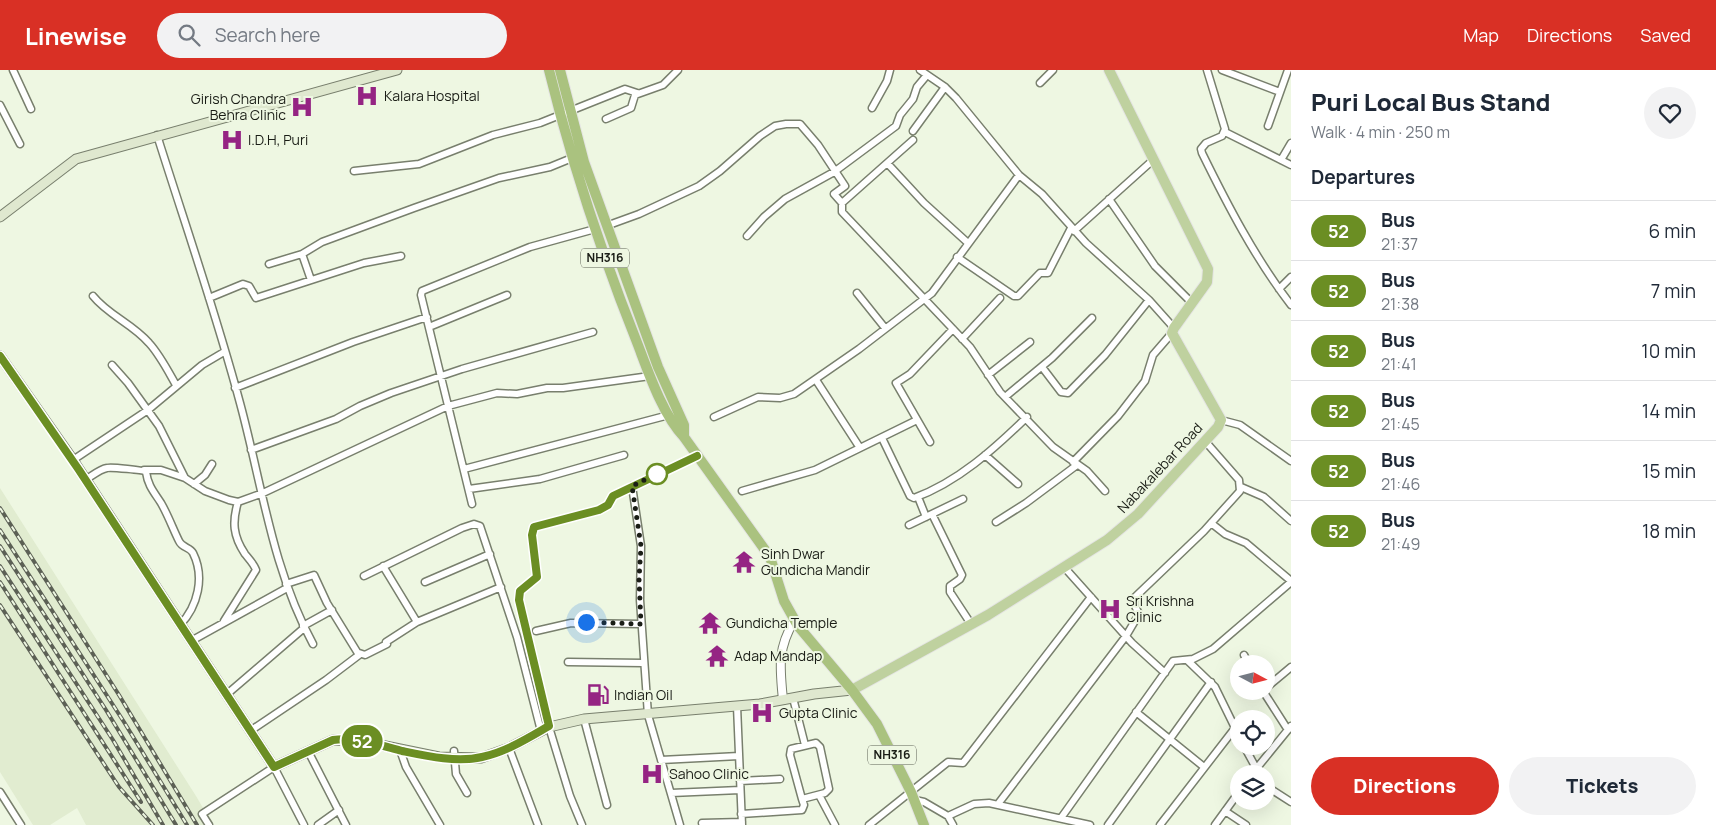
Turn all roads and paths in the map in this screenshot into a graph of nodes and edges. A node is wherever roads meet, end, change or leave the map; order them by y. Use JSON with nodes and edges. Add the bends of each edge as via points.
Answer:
{"nodes":[{"id":1,"x":13,"y":70,"type":"edge"},
{"id":2,"x":397,"y":70,"type":"edge"},
{"id":3,"x":549,"y":70,"type":"edge"},
{"id":4,"x":560,"y":70,"type":"edge"},
{"id":5,"x":678,"y":70,"type":"edge"},
{"id":6,"x":890,"y":70,"type":"edge"},
{"id":7,"x":920,"y":70,"type":"edge"},
{"id":8,"x":1053,"y":70,"type":"edge"},
{"id":9,"x":1109,"y":70,"type":"edge"},
{"id":10,"x":1207,"y":70,"type":"edge"},
{"id":11,"x":1222,"y":70,"type":"edge"},
{"id":12,"x":1288,"y":70,"type":"edge"},
{"id":13,"x":368,"y":74,"type":"edge"},
{"id":14,"x":927,"y":75,"type":"junction"},
{"id":15,"x":1040,"y":83,"type":"dead end"},
{"id":16,"x":945,"y":87,"type":"junction"},
{"id":17,"x":1280,"y":92,"type":"junction"},
{"id":18,"x":637,"y":93,"type":"junction"},
{"id":19,"x":0,"y":105,"type":"edge"},
{"id":20,"x":872,"y":108,"type":"dead end"},
{"id":21,"x":31,"y":109,"type":"dead end"},
{"id":22,"x":570,"y":109,"type":"junction"},
{"id":23,"x":561,"y":115,"type":"junction"},
{"id":24,"x":606,"y":119,"type":"dead end"},
{"id":25,"x":1268,"y":126,"type":"dead end"},
{"id":26,"x":912,"y":131,"type":"dead end"},
{"id":27,"x":1225,"y":132,"type":"junction"},
{"id":28,"x":157,"y":135,"type":"junction"},
{"id":29,"x":913,"y":140,"type":"dead end"},
{"id":30,"x":1291,"y":143,"type":"edge"},
{"id":31,"x":20,"y":144,"type":"dead end"},
{"id":32,"x":572,"y":158,"type":"junction"},
{"id":33,"x":1153,"y":160,"type":"junction"},
{"id":34,"x":1281,"y":160,"type":"junction"},
{"id":35,"x":888,"y":164,"type":"junction"},
{"id":36,"x":1291,"y":165,"type":"edge"},
{"id":37,"x":354,"y":171,"type":"dead end"},
{"id":38,"x":834,"y":172,"type":"junction"},
{"id":39,"x":1019,"y":175,"type":"junction"},
{"id":40,"x":1110,"y":199,"type":"junction"},
{"id":41,"x":842,"y":203,"type":"junction"},
{"id":42,"x":0,"y":216,"type":"edge"},
{"id":43,"x":606,"y":226,"type":"junction"},
{"id":44,"x":595,"y":229,"type":"junction"},
{"id":45,"x":1073,"y":230,"type":"junction"},
{"id":46,"x":747,"y":236,"type":"dead end"},
{"id":47,"x":968,"y":243,"type":"junction"},
{"id":48,"x":302,"y":254,"type":"junction"},
{"id":49,"x":401,"y":256,"type":"dead end"},
{"id":50,"x":957,"y":257,"type":"junction"},
{"id":51,"x":269,"y":264,"type":"dead end"},
{"id":52,"x":1291,"y":277,"type":"edge"},
{"id":53,"x":311,"y":280,"type":"junction"},
{"id":54,"x":1279,"y":289,"type":"junction"},
{"id":55,"x":857,"y":293,"type":"dead end"},
{"id":56,"x":507,"y":295,"type":"dead end"},
{"id":57,"x":92,"y":296,"type":"dead end"},
{"id":58,"x":209,"y":298,"type":"junction"},
{"id":59,"x":1000,"y":298,"type":"dead end"},
{"id":60,"x":924,"y":299,"type":"junction"},
{"id":61,"x":1149,"y":300,"type":"junction"},
{"id":62,"x":1192,"y":303,"type":"junction"},
{"id":63,"x":1291,"y":305,"type":"edge"},
{"id":64,"x":427,"y":317,"type":"junction"},
{"id":65,"x":1092,"y":318,"type":"dead end"},
{"id":66,"x":429,"y":326,"type":"junction"},
{"id":67,"x":886,"y":328,"type":"junction"},
{"id":68,"x":953,"y":329,"type":"junction"},
{"id":69,"x":1173,"y":331,"type":"junction"},
{"id":70,"x":593,"y":332,"type":"dead end"},
{"id":71,"x":962,"y":339,"type":"junction"},
{"id":72,"x":1030,"y":342,"type":"dead end"},
{"id":73,"x":224,"y":352,"type":"junction"},
{"id":74,"x":0,"y":356,"type":"edge"},
{"id":75,"x":112,"y":365,"type":"dead end"},
{"id":76,"x":1042,"y":367,"type":"junction"},
{"id":77,"x":988,"y":375,"type":"junction"},
{"id":78,"x":650,"y":376,"type":"junction"},
{"id":79,"x":441,"y":378,"type":"junction"},
{"id":80,"x":816,"y":380,"type":"junction"},
{"id":81,"x":176,"y":385,"type":"junction"},
{"id":82,"x":235,"y":388,"type":"junction"},
{"id":83,"x":1005,"y":397,"type":"junction"},
{"id":84,"x":448,"y":406,"type":"junction"},
{"id":85,"x":148,"y":410,"type":"junction"},
{"id":86,"x":669,"y":415,"type":"junction"},
{"id":87,"x":714,"y":416,"type":"dead end"},
{"id":88,"x":1027,"y":417,"type":"junction"},
{"id":89,"x":917,"y":420,"type":"junction"},
{"id":90,"x":1221,"y":420,"type":"junction"},
{"id":91,"x":684,"y":436,"type":"junction"},
{"id":92,"x":882,"y":438,"type":"junction"},
{"id":93,"x":1205,"y":441,"type":"junction"},
{"id":94,"x":930,"y":442,"type":"dead end"},
{"id":95,"x":860,"y":448,"type":"junction"},
{"id":96,"x":251,"y":450,"type":"junction"},
{"id":97,"x":985,"y":454,"type":"junction"},
{"id":98,"x":624,"y":455,"type":"dead end"},
{"id":99,"x":73,"y":460,"type":"junction"},
{"id":100,"x":1291,"y":461,"type":"edge"},
{"id":101,"x":1075,"y":463,"type":"junction"},
{"id":102,"x":212,"y":464,"type":"dead end"},
{"id":103,"x":464,"y":469,"type":"junction"},
{"id":104,"x":144,"y":470,"type":"junction"},
{"id":105,"x":185,"y":478,"type":"junction"},
{"id":106,"x":86,"y":480,"type":"junction"},
{"id":107,"x":194,"y":484,"type":"junction"},
{"id":108,"x":1018,"y":484,"type":"dead end"},
{"id":109,"x":632,"y":486,"type":"dead end"},
{"id":110,"x":1241,"y":487,"type":"junction"},
{"id":111,"x":469,"y":489,"type":"junction"},
{"id":112,"x":742,"y":490,"type":"dead end"},
{"id":113,"x":1105,"y":490,"type":"dead end"},
{"id":114,"x":263,"y":493,"type":"junction"},
{"id":115,"x":918,"y":497,"type":"junction"},
{"id":116,"x":963,"y":499,"type":"dead end"},
{"id":117,"x":238,"y":502,"type":"junction"},
{"id":118,"x":472,"y":504,"type":"dead end"},
{"id":119,"x":929,"y":515,"type":"junction"},
{"id":120,"x":1291,"y":521,"type":"edge"},
{"id":121,"x":996,"y":522,"type":"dead end"},
{"id":122,"x":1211,"y":523,"type":"junction"},
{"id":123,"x":910,"y":525,"type":"dead end"},
{"id":124,"x":490,"y":554,"type":"junction"},
{"id":125,"x":383,"y":566,"type":"junction"},
{"id":126,"x":1064,"y":567,"type":"junction"},
{"id":127,"x":364,"y":576,"type":"dead end"},
{"id":128,"x":425,"y":582,"type":"dead end"},
{"id":129,"x":1291,"y":582,"type":"edge"},
{"id":130,"x":287,"y":586,"type":"junction"},
{"id":131,"x":501,"y":587,"type":"junction"},
{"id":132,"x":1091,"y":597,"type":"junction"},
{"id":133,"x":332,"y":610,"type":"junction"},
{"id":134,"x":224,"y":621,"type":"junction"},
{"id":135,"x":794,"y":621,"type":"junction"},
{"id":136,"x":418,"y":622,"type":"junction"},
{"id":137,"x":641,"y":624,"type":"junction"},
{"id":138,"x":971,"y":624,"type":"junction"},
{"id":139,"x":180,"y":625,"type":"junction"},
{"id":140,"x":303,"y":627,"type":"junction"},
{"id":141,"x":536,"y":631,"type":"dead end"},
{"id":142,"x":1126,"y":636,"type":"junction"},
{"id":143,"x":191,"y":641,"type":"junction"},
{"id":144,"x":313,"y":644,"type":"dead end"},
{"id":145,"x":359,"y":653,"type":"junction"},
{"id":146,"x":1187,"y":660,"type":"junction"},
{"id":147,"x":568,"y":662,"type":"dead end"},
{"id":148,"x":643,"y":663,"type":"junction"},
{"id":149,"x":1291,"y":667,"type":"edge"},
{"id":150,"x":1165,"y":673,"type":"junction"},
{"id":151,"x":1275,"y":680,"type":"edge"},
{"id":152,"x":1212,"y":682,"type":"junction"},
{"id":153,"x":852,"y":690,"type":"junction"},
{"id":154,"x":226,"y":695,"type":"junction"},
{"id":155,"x":793,"y":698,"type":"junction"},
{"id":156,"x":783,"y":700,"type":"junction"},
{"id":157,"x":1269,"y":700,"type":"edge"},
{"id":158,"x":737,"y":706,"type":"junction"},
{"id":159,"x":1136,"y":712,"type":"junction"},
{"id":160,"x":648,"y":714,"type":"junction"},
{"id":161,"x":1230,"y":718,"type":"edge"},
{"id":162,"x":584,"y":719,"type":"junction"},
{"id":163,"x":1289,"y":728,"type":"edge"},
{"id":164,"x":545,"y":729,"type":"junction"},
{"id":165,"x":250,"y":731,"type":"junction"},
{"id":166,"x":1230,"y":733,"type":"edge"},
{"id":167,"x":1171,"y":739,"type":"junction"},
{"id":168,"x":805,"y":745,"type":"junction"},
{"id":169,"x":509,"y":748,"type":"junction"},
{"id":170,"x":400,"y":750,"type":"junction"},
{"id":171,"x":308,"y":751,"type":"junction"},
{"id":172,"x":454,"y":754,"type":"junction"},
{"id":173,"x":739,"y":756,"type":"junction"},
{"id":174,"x":661,"y":760,"type":"junction"},
{"id":175,"x":1259,"y":765,"type":"edge"},
{"id":176,"x":274,"y":767,"type":"junction"},
{"id":177,"x":1204,"y":767,"type":"junction"},
{"id":178,"x":780,"y":779,"type":"dead end"},
{"id":179,"x":740,"y":781,"type":"junction"},
{"id":180,"x":740,"y":790,"type":"junction"},
{"id":181,"x":1275,"y":792,"type":"edge"},
{"id":182,"x":467,"y":793,"type":"dead end"},
{"id":183,"x":671,"y":793,"type":"junction"},
{"id":184,"x":1,"y":795,"type":"edge"},
{"id":185,"x":819,"y":795,"type":"junction"},
{"id":186,"x":913,"y":796,"type":"junction"},
{"id":187,"x":802,"y":799,"type":"junction"},
{"id":188,"x":1291,"y":802,"type":"edge"},
{"id":189,"x":998,"y":804,"type":"junction"},
{"id":190,"x":1230,"y":804,"type":"edge"},
{"id":191,"x":607,"y":805,"type":"dead end"},
{"id":192,"x":339,"y":810,"type":"junction"},
{"id":193,"x":1225,"y":811,"type":"junction"},
{"id":194,"x":948,"y":816,"type":"junction"},
{"id":195,"x":1061,"y":818,"type":"junction"},
{"id":196,"x":742,"y":820,"type":"edge"},
{"id":197,"x":702,"y":823,"type":"dead end"},
{"id":198,"x":21,"y":825,"type":"edge"},
{"id":199,"x":209,"y":825,"type":"edge"},
{"id":200,"x":304,"y":825,"type":"edge"},
{"id":201,"x":318,"y":825,"type":"edge"},
{"id":202,"x":346,"y":825,"type":"edge"},
{"id":203,"x":440,"y":825,"type":"edge"},
{"id":204,"x":538,"y":825,"type":"edge"},
{"id":205,"x":582,"y":825,"type":"edge"},
{"id":206,"x":680,"y":825,"type":"edge"},
{"id":207,"x":835,"y":825,"type":"edge"},
{"id":208,"x":869,"y":825,"type":"edge"},
{"id":209,"x":924,"y":825,"type":"edge"},
{"id":210,"x":953,"y":825,"type":"edge"},
{"id":211,"x":1090,"y":825,"type":"edge"},
{"id":212,"x":1108,"y":825,"type":"edge"},
{"id":213,"x":1160,"y":825,"type":"edge"},
{"id":214,"x":1214,"y":825,"type":"edge"},
{"id":215,"x":1246,"y":825,"type":"edge"}],
"edges":[{"from":1,"to":21,"type":"street"},
{"from":2,"to":13,"type":"main road"},
{"from":3,"to":23,"type":"highway","number":"NH316"},
{"from":4,"to":22,"type":"highway","number":"NH316"},
{"from":5,"to":18,"type":"street","via":[[663,85]]},
{"from":6,"to":20,"type":"street"},
{"from":7,"to":14,"type":"street"},
{"from":8,"to":15,"type":"street"},
{"from":9,"to":33,"type":"main road"},
{"from":10,"to":27,"type":"street","via":[[1225,123]]},
{"from":11,"to":17,"type":"street"},
{"from":12,"to":17,"type":"street"},
{"from":13,"to":28,"type":"main road"},
{"from":14,"to":16,"type":"street"},
{"from":14,"to":38,"type":"street","via":[[896,126]]},
{"from":16,"to":26,"type":"street"},
{"from":16,"to":39,"type":"street"},
{"from":17,"to":25,"type":"street"},
{"from":18,"to":22,"type":"street","via":[[624,89],[600,101]]},
{"from":18,"to":24,"type":"street","via":[[631,108]]},
{"from":19,"to":31,"type":"street"},
{"from":22,"to":23,"type":"street"},
{"from":22,"to":43,"type":"highway","number":"NH316"},
{"from":23,"to":32,"type":"highway","number":"NH316"},
{"from":23,"to":37,"type":"street","via":[[492,135],[419,164]]},
{"from":27,"to":34,"type":"street"},
{"from":27,"to":54,"type":"street","via":[[1206,143],[1202,153],[1238,226]]},
{"from":28,"to":42,"type":"main road","via":[[76,159]]},
{"from":28,"to":58,"type":"street"},
{"from":29,"to":35,"type":"street"},
{"from":30,"to":34,"type":"street"},
{"from":32,"to":44,"type":"highway","number":"NH316"},
{"from":32,"to":48,"type":"street","via":[[550,167],[499,178],[414,208],[322,242]]},
{"from":33,"to":40,"type":"street"},
{"from":33,"to":62,"type":"main road","via":[[1210,273]]},
{"from":34,"to":36,"type":"street"},
{"from":35,"to":41,"type":"street"},
{"from":35,"to":47,"type":"street"},
{"from":38,"to":41,"type":"street","via":[[845,186],[834,194]]},
{"from":38,"to":43,"type":"street","via":[[818,145],[800,124],[793,122],[775,126],[699,186]]},
{"from":38,"to":46,"type":"street","via":[[785,199]]},
{"from":39,"to":45,"type":"street"},
{"from":39,"to":47,"type":"street"},
{"from":40,"to":45,"type":"street"},
{"from":40,"to":62,"type":"street","via":[[1155,266]]},
{"from":41,"to":60,"type":"street","via":[[842,212]]},
{"from":43,"to":91,"type":"highway","number":"NH316","via":[[658,367],[684,425]]},
{"from":44,"to":64,"type":"street","via":[[530,247],[424,288],[421,295]]},
{"from":44,"to":78,"type":"highway","number":"NH316"},
{"from":45,"to":50,"type":"street","via":[[1048,273],[1040,273],[1018,296]]},
{"from":45,"to":61,"type":"street"},
{"from":47,"to":50,"type":"street"},
{"from":48,"to":51,"type":"street"},
{"from":48,"to":53,"type":"street"},
{"from":49,"to":53,"type":"street","via":[[364,263]]},
{"from":50,"to":60,"type":"street","via":[[940,283]]},
{"from":52,"to":54,"type":"street"},
{"from":53,"to":58,"type":"street","via":[[256,298],[249,286],[243,284]]},
{"from":54,"to":63,"type":"street"},
{"from":55,"to":67,"type":"street"},
{"from":56,"to":66,"type":"street"},
{"from":57,"to":81,"type":"street","via":[[100,306],[150,343]]},
{"from":58,"to":73,"type":"street"},
{"from":59,"to":71,"type":"street"},
{"from":60,"to":67,"type":"street"},
{"from":60,"to":68,"type":"street"},
{"from":61,"to":69,"type":"street"},
{"from":61,"to":76,"type":"street","via":[[1106,355],[1068,393],[1062,392]]},
{"from":62,"to":69,"type":"main road"},
{"from":64,"to":66,"type":"street"},
{"from":64,"to":82,"type":"street"},
{"from":65,"to":76,"type":"street"},
{"from":66,"to":79,"type":"street"},
{"from":67,"to":80,"type":"street"},
{"from":68,"to":71,"type":"street"},
{"from":68,"to":89,"type":"street","via":[[910,374],[896,383]]},
{"from":69,"to":90,"type":"main road","name":"Nabakalebar Road"},
{"from":69,"to":101,"type":"street","via":[[1153,355],[1145,381]]},
{"from":70,"to":79,"type":"street","via":[[462,369]]},
{"from":71,"to":77,"type":"street"},
{"from":72,"to":77,"type":"street"},
{"from":73,"to":81,"type":"street"},
{"from":73,"to":82,"type":"street"},
{"from":74,"to":99,"type":"main road"},
{"from":75,"to":85,"type":"street"},
{"from":76,"to":83,"type":"street"},
{"from":77,"to":83,"type":"street"},
{"from":78,"to":84,"type":"street","via":[[517,394],[497,393]]},
{"from":78,"to":86,"type":"highway","number":"NH316"},
{"from":79,"to":84,"type":"street"},
{"from":79,"to":96,"type":"street","via":[[391,393],[336,419]]},
{"from":80,"to":87,"type":"street","via":[[786,397],[758,397]]},
{"from":80,"to":95,"type":"street"},
{"from":81,"to":85,"type":"street"},
{"from":82,"to":96,"type":"street"},
{"from":83,"to":88,"type":"street"},
{"from":84,"to":103,"type":"street"},
{"from":84,"to":114,"type":"street"},
{"from":85,"to":99,"type":"street"},
{"from":85,"to":105,"type":"street","via":[[164,434]]},
{"from":86,"to":91,"type":"highway","number":"NH316"},
{"from":86,"to":103,"type":"street"},
{"from":88,"to":97,"type":"street"},
{"from":88,"to":101,"type":"street","via":[[1053,447]]},
{"from":89,"to":92,"type":"street"},
{"from":89,"to":94,"type":"street"},
{"from":90,"to":93,"type":"main road","name":"Nabakalebar Road"},
{"from":90,"to":100,"type":"street","via":[[1240,425]]},
{"from":91,"to":135,"type":"highway","number":"NH316","via":[[770,557],[784,602]]},
{"from":92,"to":95,"type":"street"},
{"from":92,"to":115,"type":"street","via":[[910,496]]},
{"from":93,"to":110,"type":"street","via":[[1239,480]]},
{"from":93,"to":126,"type":"main road","name":"Nabakalebar Road","via":[[1122,529]]},
{"from":95,"to":112,"type":"street","via":[[815,470]]},
{"from":96,"to":114,"type":"street"},
{"from":97,"to":108,"type":"street"},
{"from":97,"to":115,"type":"street","via":[[953,479]]},
{"from":98,"to":111,"type":"street","via":[[540,479]]},
{"from":99,"to":106,"type":"main road"},
{"from":101,"to":113,"type":"street"},
{"from":101,"to":121,"type":"street","via":[[1026,503]]},
{"from":102,"to":107,"type":"street"},
{"from":103,"to":111,"type":"street"},
{"from":104,"to":105,"type":"street","via":[[161,470]]},
{"from":104,"to":106,"type":"street","via":[[108,468]]},
{"from":104,"to":139,"type":"street","via":[[150,489],[161,503],[180,543],[191,550],[197,566],[196,602]]},
{"from":105,"to":107,"type":"street"},
{"from":106,"to":139,"type":"main road"},
{"from":107,"to":117,"type":"street","via":[[219,497]]},
{"from":109,"to":137,"type":"street","via":[[641,546]]},
{"from":110,"to":120,"type":"street","via":[[1264,497]]},
{"from":110,"to":122,"type":"street"},
{"from":111,"to":118,"type":"street"},
{"from":114,"to":117,"type":"street"},
{"from":114,"to":130,"type":"street","via":[[268,525]]},
{"from":115,"to":119,"type":"street"},
{"from":116,"to":119,"type":"street"},
{"from":117,"to":134,"type":"street","via":[[234,528],[256,570]]},
{"from":119,"to":123,"type":"street"},
{"from":119,"to":138,"type":"street","via":[[962,575],[950,586],[950,592]]},
{"from":122,"to":129,"type":"street","via":[[1225,534],[1246,543]]},
{"from":122,"to":142,"type":"street","via":[[1133,599],[1139,614]]},
{"from":124,"to":125,"type":"street","via":[[482,528],[474,524]]},
{"from":124,"to":128,"type":"street"},
{"from":124,"to":131,"type":"street"},
{"from":125,"to":127,"type":"street"},
{"from":125,"to":136,"type":"street"},
{"from":126,"to":132,"type":"street"},
{"from":126,"to":138,"type":"main road","name":"Nabakalebar Road"},
{"from":129,"to":146,"type":"street","via":[[1213,649]]},
{"from":130,"to":133,"type":"street","via":[[314,575]]},
{"from":130,"to":134,"type":"street"},
{"from":130,"to":140,"type":"street"},
{"from":131,"to":136,"type":"street"},
{"from":131,"to":164,"type":"street"},
{"from":132,"to":142,"type":"street"},
{"from":132,"to":186,"type":"street","via":[[965,761],[960,764],[948,762]]},
{"from":133,"to":140,"type":"street"},
{"from":133,"to":145,"type":"street"},
{"from":134,"to":143,"type":"street"},
{"from":135,"to":153,"type":"highway","number":"NH316"},
{"from":135,"to":156,"type":"street","via":[[785,636],[781,654]]},
{"from":136,"to":145,"type":"street","via":[[367,654]]},
{"from":137,"to":141,"type":"street","via":[[572,623]]},
{"from":137,"to":148,"type":"street"},
{"from":138,"to":153,"type":"main road","name":"Nabakalebar Road"},
{"from":139,"to":143,"type":"main road"},
{"from":140,"to":144,"type":"street"},
{"from":140,"to":154,"type":"street"},
{"from":142,"to":150,"type":"street"},
{"from":142,"to":189,"type":"street"},
{"from":143,"to":154,"type":"main road"},
{"from":145,"to":165,"type":"street","via":[[326,680]]},
{"from":146,"to":150,"type":"street","via":[[1176,659]]},
{"from":146,"to":152,"type":"street"},
{"from":147,"to":148,"type":"street"},
{"from":148,"to":160,"type":"street"},
{"from":149,"to":151,"type":"street"},
{"from":150,"to":159,"type":"street"},
{"from":152,"to":161,"type":"street"},
{"from":152,"to":167,"type":"street"},
{"from":153,"to":155,"type":"main road"},
{"from":153,"to":186,"type":"highway","number":"NH316","via":[[876,724]]},
{"from":154,"to":165,"type":"main road"},
{"from":155,"to":156,"type":"main road"},
{"from":155,"to":168,"type":"street"},
{"from":156,"to":158,"type":"main road"},
{"from":157,"to":163,"type":"street"},
{"from":158,"to":160,"type":"main road"},
{"from":158,"to":173,"type":"street"},
{"from":159,"to":167,"type":"street"},
{"from":159,"to":195,"type":"street"},
{"from":160,"to":162,"type":"main road"},
{"from":160,"to":174,"type":"street"},
{"from":162,"to":164,"type":"main road"},
{"from":162,"to":191,"type":"street"},
{"from":163,"to":175,"type":"street"},
{"from":164,"to":169,"type":"main road"},
{"from":164,"to":205,"type":"street"},
{"from":165,"to":176,"type":"main road"},
{"from":166,"to":177,"type":"street"},
{"from":167,"to":177,"type":"street"},
{"from":167,"to":212,"type":"street"},
{"from":168,"to":185,"type":"street","via":[[816,743],[820,747],[830,787],[828,792]]},
{"from":168,"to":187,"type":"street","via":[[790,752]]},
{"from":169,"to":172,"type":"main road","via":[[481,758]]},
{"from":169,"to":204,"type":"street"},
{"from":170,"to":171,"type":"main road","via":[[343,738]]},
{"from":170,"to":172,"type":"main road"},
{"from":170,"to":203,"type":"street","via":[[406,767]]},
{"from":171,"to":176,"type":"main road"},
{"from":171,"to":192,"type":"street"},
{"from":172,"to":182,"type":"street","via":[[456,774]]},
{"from":173,"to":174,"type":"street"},
{"from":173,"to":179,"type":"street"},
{"from":174,"to":183,"type":"street"},
{"from":176,"to":199,"type":"street","via":[[202,814]]},
{"from":176,"to":200,"type":"street"},
{"from":177,"to":213,"type":"street"},
{"from":178,"to":179,"type":"street"},
{"from":179,"to":180,"type":"street"},
{"from":180,"to":183,"type":"street"},
{"from":180,"to":196,"type":"street"},
{"from":181,"to":188,"type":"street"},
{"from":183,"to":206,"type":"street"},
{"from":184,"to":198,"type":"street"},
{"from":185,"to":187,"type":"street"},
{"from":185,"to":207,"type":"street"},
{"from":186,"to":194,"type":"street"},
{"from":186,"to":208,"type":"street"},
{"from":186,"to":209,"type":"highway","number":"NH316"},
{"from":187,"to":196,"type":"street","via":[[802,810]]},
{"from":189,"to":194,"type":"street","via":[[974,804]]},
{"from":189,"to":195,"type":"street"},
{"from":190,"to":193,"type":"street"},
{"from":192,"to":201,"type":"street"},
{"from":192,"to":202,"type":"street"},
{"from":193,"to":214,"type":"street"},
{"from":193,"to":215,"type":"street"},
{"from":194,"to":210,"type":"street"},
{"from":195,"to":211,"type":"street"},
{"from":196,"to":197,"type":"street"}]}
